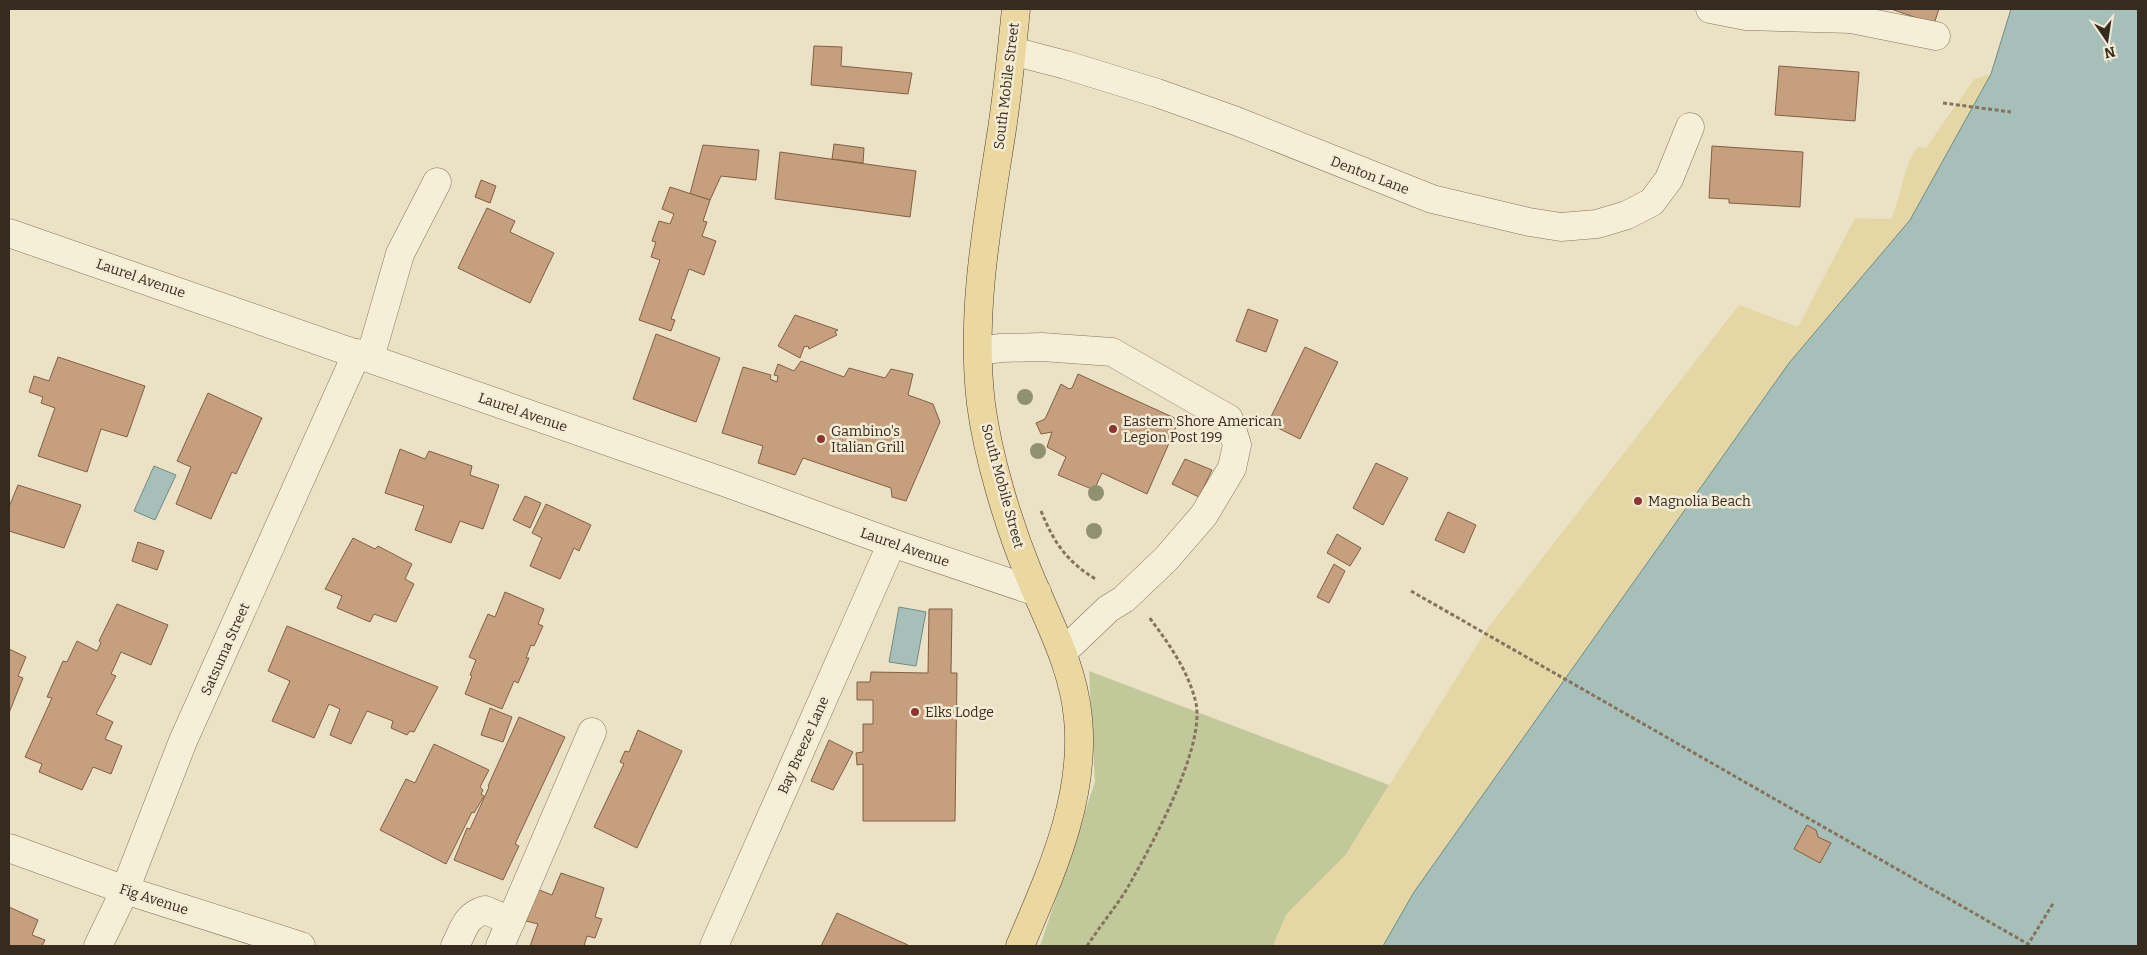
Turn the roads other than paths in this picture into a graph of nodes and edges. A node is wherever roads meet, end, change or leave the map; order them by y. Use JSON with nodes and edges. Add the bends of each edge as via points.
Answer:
{"nodes":[{"id":1,"x":1016,"y":9,"type":"edge"},
{"id":2,"x":1710,"y":9,"type":"edge"},
{"id":3,"x":1758,"y":13,"type":"edge"},
{"id":4,"x":1936,"y":36,"type":"dead end"},
{"id":5,"x":1012,"y":51,"type":"junction"},
{"id":6,"x":1690,"y":127,"type":"dead end"},
{"id":7,"x":437,"y":182,"type":"dead end"},
{"id":8,"x":9,"y":232,"type":"edge"},
{"id":9,"x":978,"y":351,"type":"junction"},
{"id":10,"x":363,"y":356,"type":"junction"},
{"id":11,"x":892,"y":543,"type":"junction"},
{"id":12,"x":1037,"y":592,"type":"junction"},
{"id":13,"x":1063,"y":652,"type":"junction"},
{"id":14,"x":592,"y":732,"type":"dead end"},
{"id":15,"x":9,"y":848,"type":"edge"},
{"id":16,"x":125,"y":890,"type":"junction"},
{"id":17,"x":511,"y":921,"type":"junction"},
{"id":18,"x":98,"y":946,"type":"edge"},
{"id":19,"x":301,"y":946,"type":"edge"},
{"id":20,"x":455,"y":946,"type":"edge"},
{"id":21,"x":500,"y":946,"type":"edge"},
{"id":22,"x":714,"y":946,"type":"edge"},
{"id":23,"x":1020,"y":946,"type":"edge"}],
"edges":[{"from":1,"to":5,"type":"main road","name":"South Mobile Street"},
{"from":2,"to":3,"type":"street"},
{"from":3,"to":4,"type":"street","via":[[1851,19]]},
{"from":5,"to":6,"type":"street","name":"Denton Lane","via":[[1157,93],[1432,199],[1561,227],[1597,224],[1627,215],[1652,202],[1668,179]]},
{"from":5,"to":9,"type":"main road","name":"South Mobile Street","via":[[984,240]]},
{"from":7,"to":10,"type":"street","name":"Satsuma Street","via":[[400,254]]},
{"from":8,"to":10,"type":"street","name":"Laurel Avenue"},
{"from":9,"to":12,"type":"main road","name":"South Mobile Street","via":[[981,405],[992,458],[1008,516]]},
{"from":9,"to":13,"type":"street","via":[[1042,347],[1112,352],[1229,419],[1237,445],[1232,468],[1204,515],[1166,559]]},
{"from":10,"to":11,"type":"street","name":"Laurel Avenue"},
{"from":10,"to":16,"type":"street","name":"Satsuma Street","via":[[184,741]]},
{"from":11,"to":12,"type":"street","name":"Laurel Avenue"},
{"from":11,"to":22,"type":"street","name":"Bay Breeze Lane"},
{"from":12,"to":13,"type":"main road","name":"South Mobile Street"},
{"from":13,"to":23,"type":"main road","name":"South Mobile Street","via":[[1078,719],[1074,798],[1048,879]]},
{"from":14,"to":17,"type":"street"},
{"from":15,"to":16,"type":"street","name":"Fig Avenue"},
{"from":16,"to":18,"type":"street","name":"Satsuma Street"},
{"from":16,"to":19,"type":"street","name":"Fig Avenue"},
{"from":17,"to":20,"type":"street","via":[[485,910],[474,913]]},
{"from":17,"to":21,"type":"street"}]}
